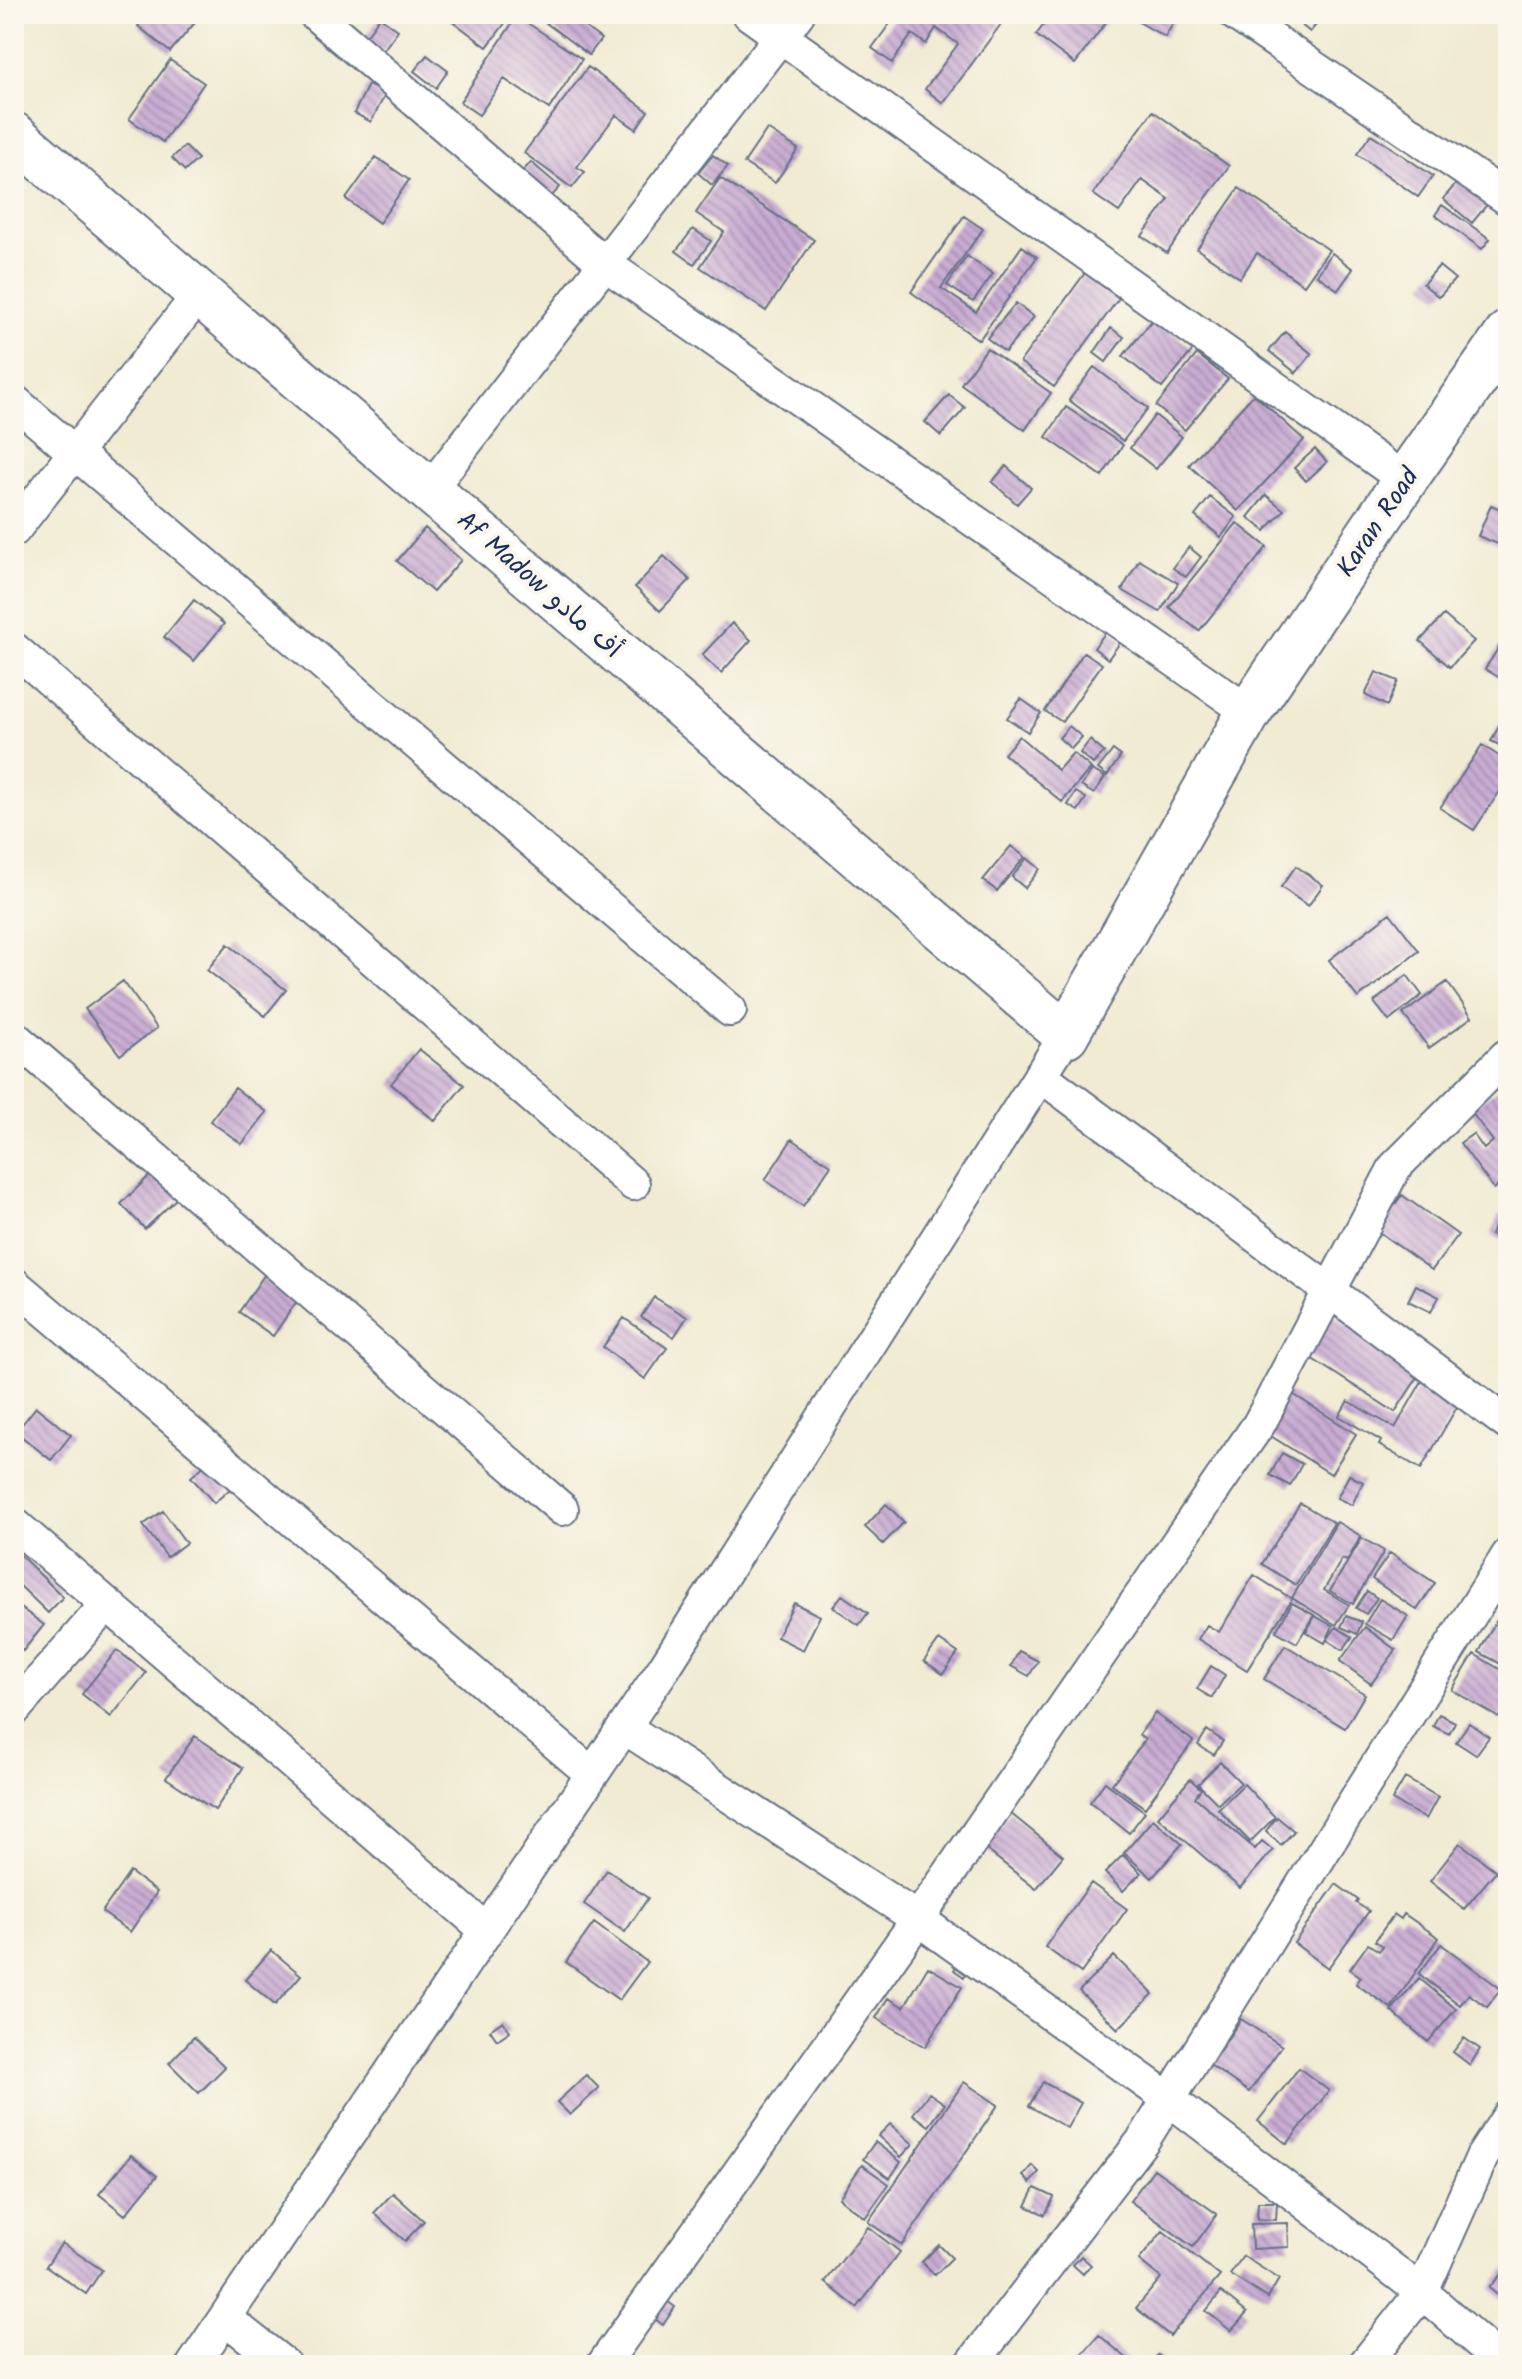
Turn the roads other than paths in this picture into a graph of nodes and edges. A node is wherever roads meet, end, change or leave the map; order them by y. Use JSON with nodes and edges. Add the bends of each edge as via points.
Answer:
{"nodes":[{"id":1,"x":315,"y":14,"type":"edge"},
{"id":2,"x":749,"y":14,"type":"edge"},
{"id":3,"x":1235,"y":14,"type":"edge"},
{"id":4,"x":789,"y":26,"type":"edge"},
{"id":5,"x":14,"y":135,"type":"edge"},
{"id":6,"x":1508,"y":199,"type":"edge"},
{"id":7,"x":605,"y":264,"type":"junction"},
{"id":8,"x":201,"y":292,"type":"junction"},
{"id":9,"x":1508,"y":333,"type":"edge"},
{"id":10,"x":14,"y":401,"type":"edge"},
{"id":11,"x":74,"y":453,"type":"junction"},
{"id":12,"x":1405,"y":480,"type":"junction"},
{"id":13,"x":430,"y":489,"type":"junction"},
{"id":14,"x":14,"y":530,"type":"edge"},
{"id":15,"x":14,"y":649,"type":"edge"},
{"id":16,"x":1249,"y":712,"type":"junction"},
{"id":17,"x":730,"y":1010,"type":"dead end"},
{"id":18,"x":1066,"y":1035,"type":"junction"},
{"id":19,"x":14,"y":1037,"type":"edge"},
{"id":20,"x":1506,"y":1056,"type":"dead end"},
{"id":21,"x":1040,"y":1075,"type":"junction"},
{"id":22,"x":633,"y":1184,"type":"dead end"},
{"id":23,"x":14,"y":1284,"type":"edge"},
{"id":24,"x":1329,"y":1291,"type":"junction"},
{"id":25,"x":1508,"y":1424,"type":"edge"},
{"id":26,"x":562,"y":1509,"type":"dead end"},
{"id":27,"x":14,"y":1524,"type":"edge"},
{"id":28,"x":1508,"y":1555,"type":"edge"},
{"id":29,"x":107,"y":1604,"type":"junction"},
{"id":30,"x":14,"y":1710,"type":"edge"},
{"id":31,"x":624,"y":1727,"type":"junction"},
{"id":32,"x":592,"y":1774,"type":"junction"},
{"id":33,"x":918,"y":1919,"type":"junction"},
{"id":34,"x":486,"y":1930,"type":"junction"},
{"id":35,"x":1169,"y":2099,"type":"junction"},
{"id":36,"x":1508,"y":2117,"type":"edge"},
{"id":37,"x":1422,"y":2292,"type":"junction"},
{"id":38,"x":226,"y":2319,"type":"junction"},
{"id":39,"x":193,"y":2365,"type":"edge"},
{"id":40,"x":285,"y":2365,"type":"edge"},
{"id":41,"x":603,"y":2365,"type":"edge"},
{"id":42,"x":971,"y":2365,"type":"edge"},
{"id":43,"x":1364,"y":2365,"type":"edge"},
{"id":44,"x":1505,"y":2365,"type":"edge"}],
"edges":[{"from":1,"to":7,"type":"street"},
{"from":2,"to":4,"type":"street"},
{"from":3,"to":6,"type":"street"},
{"from":4,"to":7,"type":"street"},
{"from":4,"to":12,"type":"street"},
{"from":5,"to":8,"type":"street","name":"Af Madow أف مادو"},
{"from":7,"to":13,"type":"street"},
{"from":7,"to":16,"type":"street"},
{"from":8,"to":11,"type":"street"},
{"from":8,"to":13,"type":"street","name":"Af Madow أف مادو"},
{"from":9,"to":12,"type":"street","name":"Karan Road"},
{"from":10,"to":11,"type":"street"},
{"from":11,"to":14,"type":"street"},
{"from":11,"to":17,"type":"street"},
{"from":12,"to":16,"type":"street","name":"Karan Road"},
{"from":13,"to":18,"type":"street","name":"Af Madow أف مادو"},
{"from":15,"to":22,"type":"street"},
{"from":16,"to":18,"type":"street","name":"Karan Road"},
{"from":18,"to":21,"type":"street"},
{"from":19,"to":26,"type":"street"},
{"from":20,"to":24,"type":"street","via":[[1395,1167]]},
{"from":21,"to":24,"type":"street"},
{"from":21,"to":31,"type":"street"},
{"from":23,"to":32,"type":"street"},
{"from":24,"to":25,"type":"street"},
{"from":24,"to":33,"type":"street","via":[[1259,1424]]},
{"from":27,"to":29,"type":"street"},
{"from":28,"to":35,"type":"street"},
{"from":29,"to":30,"type":"street"},
{"from":29,"to":34,"type":"street"},
{"from":31,"to":32,"type":"street"},
{"from":31,"to":33,"type":"street"},
{"from":32,"to":34,"type":"street"},
{"from":33,"to":35,"type":"street"},
{"from":33,"to":41,"type":"street"},
{"from":34,"to":38,"type":"street"},
{"from":35,"to":37,"type":"street"},
{"from":35,"to":42,"type":"street"},
{"from":36,"to":37,"type":"street","via":[[1482,2157]]},
{"from":37,"to":43,"type":"street"},
{"from":37,"to":44,"type":"street"},
{"from":38,"to":39,"type":"street"},
{"from":38,"to":40,"type":"street"}]}
